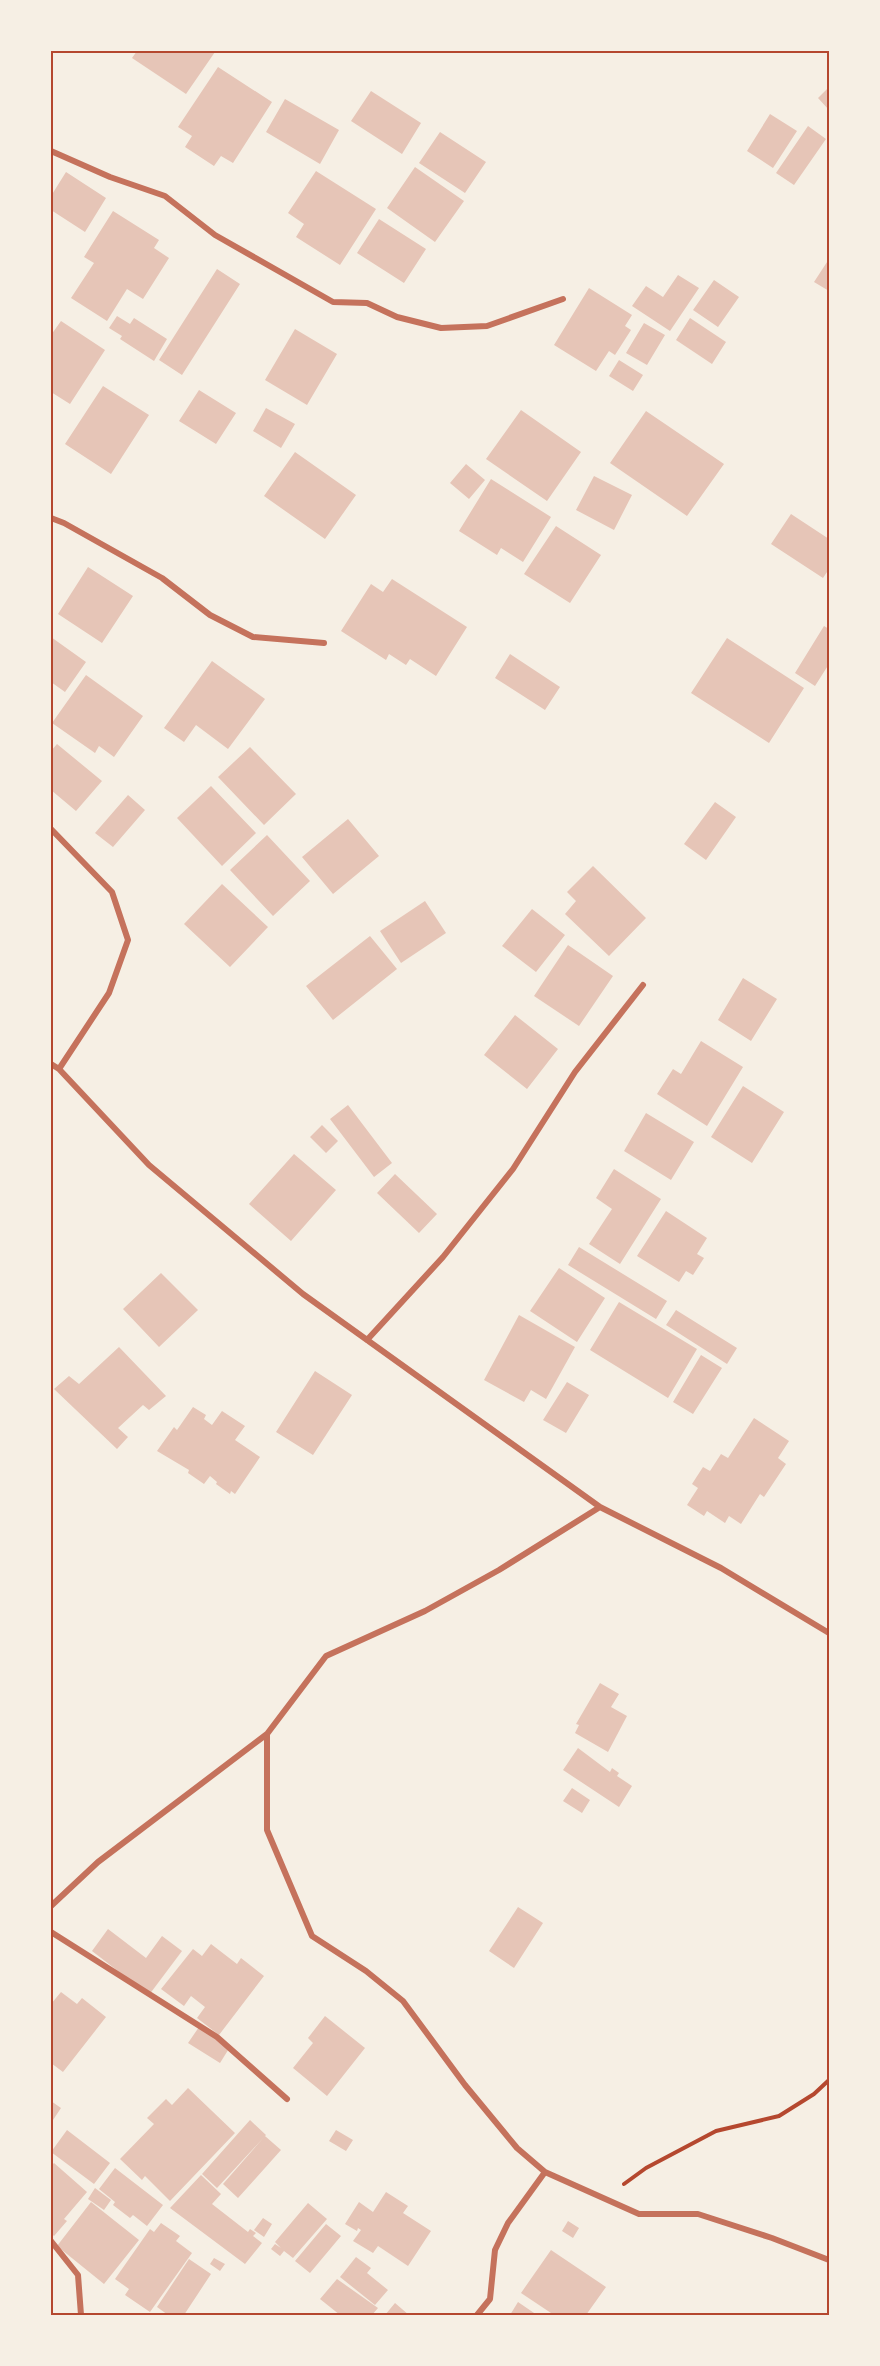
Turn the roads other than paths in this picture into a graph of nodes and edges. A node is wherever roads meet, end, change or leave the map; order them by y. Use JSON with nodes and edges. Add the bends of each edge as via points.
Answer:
{"nodes":[{"id":1,"x":51,"y":151,"type":"edge"},
{"id":2,"x":563,"y":298,"type":"dead end"},
{"id":3,"x":51,"y":518,"type":"edge"},
{"id":4,"x":324,"y":643,"type":"dead end"},
{"id":5,"x":51,"y":829,"type":"edge"},
{"id":6,"x":643,"y":985,"type":"dead end"},
{"id":7,"x":51,"y":1064,"type":"edge"},
{"id":8,"x":59,"y":1069,"type":"junction"},
{"id":9,"x":367,"y":1340,"type":"junction"},
{"id":10,"x":600,"y":1507,"type":"junction"},
{"id":11,"x":829,"y":1633,"type":"edge"},
{"id":12,"x":267,"y":1734,"type":"junction"},
{"id":13,"x":51,"y":1905,"type":"edge"},
{"id":14,"x":51,"y":1932,"type":"edge"},
{"id":15,"x":287,"y":2099,"type":"dead end"},
{"id":16,"x":545,"y":2172,"type":"junction"},
{"id":17,"x":51,"y":2241,"type":"edge"},
{"id":18,"x":829,"y":2260,"type":"edge"},
{"id":19,"x":81,"y":2315,"type":"edge"},
{"id":20,"x":477,"y":2315,"type":"edge"}],
"edges":[{"from":1,"to":2,"type":"street","via":[[165,196],[215,234],[333,302],[367,303],[397,317],[441,328],[487,326]]},
{"from":3,"to":4,"type":"street","via":[[162,578],[210,615],[253,637]]},
{"from":5,"to":8,"type":"street","via":[[112,892],[128,940],[109,993]]},
{"from":6,"to":9,"type":"street","via":[[575,1072],[513,1169],[443,1257]]},
{"from":7,"to":8,"type":"street"},
{"from":8,"to":9,"type":"street","via":[[149,1165],[303,1294]]},
{"from":9,"to":10,"type":"street"},
{"from":10,"to":11,"type":"street","via":[[721,1568]]},
{"from":10,"to":12,"type":"street","via":[[425,1611],[326,1656]]},
{"from":12,"to":13,"type":"street","via":[[99,1862]]},
{"from":12,"to":16,"type":"street","via":[[267,1830],[312,1936],[403,2001],[517,2148]]},
{"from":14,"to":15,"type":"street","via":[[217,2037]]},
{"from":16,"to":18,"type":"street","via":[[639,2214],[698,2214]]},
{"from":16,"to":20,"type":"street","via":[[508,2223],[495,2250],[490,2299]]},
{"from":17,"to":19,"type":"street","via":[[78,2275]]}]}
